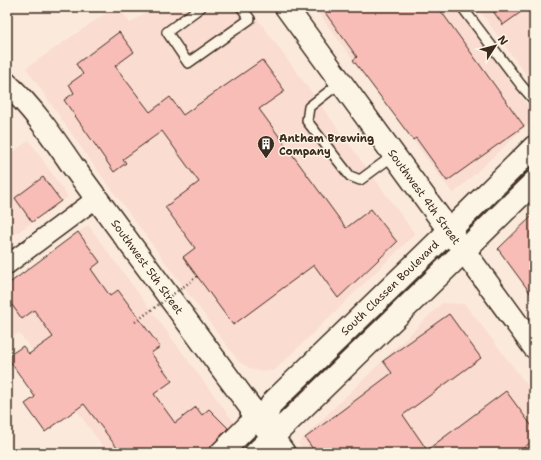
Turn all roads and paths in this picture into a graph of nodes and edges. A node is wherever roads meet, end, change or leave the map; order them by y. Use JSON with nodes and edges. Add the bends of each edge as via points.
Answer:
{"nodes":[{"id":1,"x":201,"y":7,"type":"edge"},
{"id":2,"x":241,"y":7,"type":"edge"},
{"id":3,"x":286,"y":7,"type":"edge"},
{"id":4,"x":462,"y":7,"type":"edge"},
{"id":5,"x":341,"y":82,"type":"junction"},
{"id":6,"x":7,"y":84,"type":"edge"},
{"id":7,"x":534,"y":100,"type":"edge"},
{"id":8,"x":534,"y":147,"type":"edge"},
{"id":9,"x":394,"y":155,"type":"junction"},
{"id":10,"x":534,"y":182,"type":"edge"},
{"id":11,"x":97,"y":198,"type":"junction"},
{"id":12,"x":449,"y":231,"type":"junction"},
{"id":13,"x":464,"y":251,"type":"junction"},
{"id":14,"x":7,"y":265,"type":"edge"},
{"id":15,"x":198,"y":276,"type":"dead end"},
{"id":16,"x":135,"y":322,"type":"dead end"},
{"id":17,"x":534,"y":347,"type":"edge"},
{"id":18,"x":252,"y":409,"type":"junction"},
{"id":19,"x":278,"y":445,"type":"edge"},
{"id":20,"x":221,"y":453,"type":"edge"},
{"id":21,"x":256,"y":453,"type":"edge"}],
"edges":[{"from":1,"to":2,"type":"lane","via":[[166,32],[188,63],[250,19]]},
{"from":3,"to":5,"type":"street","name":"Southwest 4th Street"},
{"from":4,"to":7,"type":"lane"},
{"from":5,"to":9,"type":"street","name":"Southwest 4th Street"},
{"from":5,"to":9,"type":"lane","via":[[309,107],[307,121],[350,176],[360,180]]},
{"from":6,"to":11,"type":"street","name":"Southwest 5th Street","via":[[40,120]]},
{"from":8,"to":12,"type":"street","name":"South Classen Boulevard"},
{"from":9,"to":12,"type":"street","name":"Southwest 4th Street"},
{"from":10,"to":13,"type":"street"},
{"from":11,"to":14,"type":"street"},
{"from":11,"to":18,"type":"street","name":"Southwest 5th Street"},
{"from":12,"to":13,"type":"street","name":"Southwest 4th Street"},
{"from":12,"to":19,"type":"street","name":"South Classen Boulevard","via":[[274,401],[267,411],[269,426]]},
{"from":13,"to":17,"type":"street","name":"Southwest 4th Street"},
{"from":13,"to":19,"type":"street"},
{"from":15,"to":16,"type":"path","bridge":true},
{"from":18,"to":19,"type":"street","name":"Southwest 5th Street"},
{"from":18,"to":20,"type":"street","via":[[252,420],[249,425]]},
{"from":19,"to":21,"type":"street"}]}
